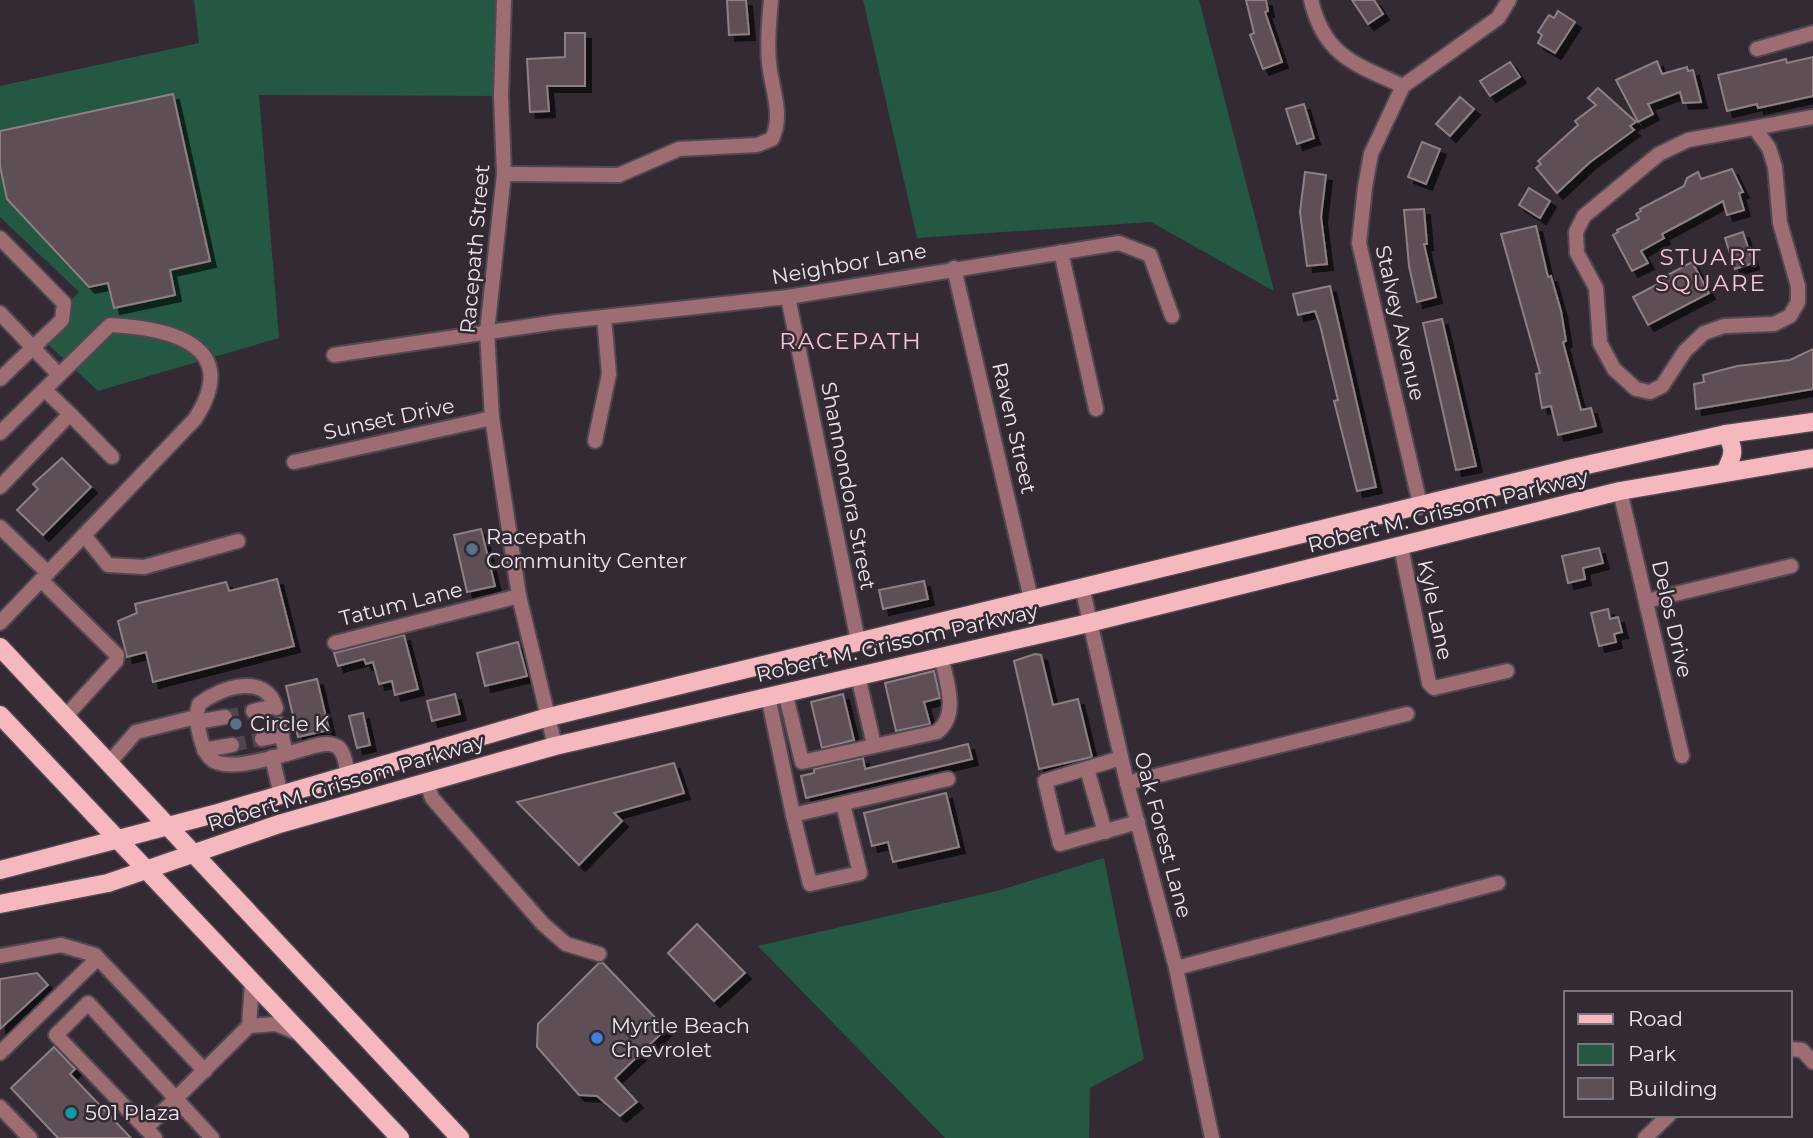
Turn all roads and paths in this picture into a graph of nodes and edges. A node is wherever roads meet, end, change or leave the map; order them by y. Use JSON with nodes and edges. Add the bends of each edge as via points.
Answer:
{"nodes":[{"id":1,"x":504,"y":0,"type":"edge"},
{"id":2,"x":771,"y":0,"type":"edge"},
{"id":3,"x":1311,"y":0,"type":"edge"},
{"id":4,"x":1509,"y":0,"type":"edge"},
{"id":5,"x":1813,"y":33,"type":"edge"},
{"id":6,"x":1757,"y":49,"type":"dead end"},
{"id":7,"x":1403,"y":86,"type":"junction"},
{"id":8,"x":1813,"y":117,"type":"edge"},
{"id":9,"x":1756,"y":130,"type":"junction"},
{"id":10,"x":504,"y":174,"type":"junction"},
{"id":11,"x":0,"y":238,"type":"edge"},
{"id":12,"x":1060,"y":252,"type":"junction"},
{"id":13,"x":954,"y":268,"type":"junction"},
{"id":14,"x":788,"y":298,"type":"junction"},
{"id":15,"x":0,"y":313,"type":"edge"},
{"id":16,"x":1172,"y":316,"type":"dead end"},
{"id":17,"x":604,"y":317,"type":"junction"},
{"id":18,"x":487,"y":332,"type":"junction"},
{"id":19,"x":33,"y":348,"type":"junction"},
{"id":20,"x":334,"y":355,"type":"dead end"},
{"id":21,"x":60,"y":375,"type":"junction"},
{"id":22,"x":0,"y":379,"type":"edge"},
{"id":23,"x":45,"y":390,"type":"junction"},
{"id":24,"x":1096,"y":409,"type":"dead end"},
{"id":25,"x":70,"y":414,"type":"junction"},
{"id":26,"x":492,"y":418,"type":"junction"},
{"id":27,"x":1813,"y":422,"type":"edge"},
{"id":28,"x":0,"y":433,"type":"edge"},
{"id":29,"x":1726,"y":434,"type":"junction"},
{"id":30,"x":596,"y":442,"type":"dead end"},
{"id":31,"x":111,"y":457,"type":"dead end"},
{"id":32,"x":1813,"y":458,"type":"edge"},
{"id":33,"x":294,"y":462,"type":"dead end"},
{"id":34,"x":1725,"y":472,"type":"junction"},
{"id":35,"x":0,"y":487,"type":"edge"},
{"id":36,"x":1620,"y":491,"type":"junction"},
{"id":37,"x":1420,"y":504,"type":"junction"},
{"id":38,"x":0,"y":527,"type":"edge"},
{"id":39,"x":84,"y":535,"type":"junction"},
{"id":40,"x":238,"y":541,"type":"dead end"},
{"id":41,"x":1401,"y":547,"type":"junction"},
{"id":42,"x":1791,"y":566,"type":"dead end"},
{"id":43,"x":44,"y":577,"type":"junction"},
{"id":44,"x":1082,"y":587,"type":"junction"},
{"id":45,"x":519,"y":596,"type":"junction"},
{"id":46,"x":1031,"y":599,"type":"junction"},
{"id":47,"x":1646,"y":601,"type":"junction"},
{"id":48,"x":0,"y":623,"type":"edge"},
{"id":49,"x":1089,"y":623,"type":"junction"},
{"id":50,"x":858,"y":641,"type":"junction"},
{"id":51,"x":335,"y":643,"type":"dead end"},
{"id":52,"x":0,"y":647,"type":"edge"},
{"id":53,"x":941,"y":656,"type":"junction"},
{"id":54,"x":1507,"y":671,"type":"dead end"},
{"id":55,"x":858,"y":676,"type":"junction"},
{"id":56,"x":777,"y":694,"type":"junction"},
{"id":57,"x":253,"y":711,"type":"tunnel mouth"},
{"id":58,"x":1407,"y":714,"type":"dead end"},
{"id":59,"x":0,"y":715,"type":"edge"},
{"id":60,"x":65,"y":717,"type":"junction"},
{"id":61,"x":225,"y":717,"type":"tunnel mouth"},
{"id":62,"x":548,"y":717,"type":"junction"},
{"id":63,"x":197,"y":720,"type":"junction"},
{"id":64,"x":262,"y":739,"type":"tunnel mouth"},
{"id":65,"x":232,"y":745,"type":"tunnel mouth"},
{"id":66,"x":874,"y":745,"type":"junction"},
{"id":67,"x":555,"y":747,"type":"junction"},
{"id":68,"x":204,"y":750,"type":"junction"},
{"id":69,"x":279,"y":756,"type":"junction"},
{"id":70,"x":1682,"y":756,"type":"dead end"},
{"id":71,"x":1121,"y":758,"type":"junction"},
{"id":72,"x":109,"y":763,"type":"junction"},
{"id":73,"x":1087,"y":769,"type":"junction"},
{"id":74,"x":348,"y":775,"type":"junction"},
{"id":75,"x":948,"y":779,"type":"dead end"},
{"id":76,"x":426,"y":781,"type":"junction"},
{"id":77,"x":1127,"y":783,"type":"junction"},
{"id":78,"x":281,"y":795,"type":"junction"},
{"id":79,"x":844,"y":804,"type":"junction"},
{"id":80,"x":793,"y":815,"type":"junction"},
{"id":81,"x":1138,"y":822,"type":"junction"},
{"id":82,"x":168,"y":826,"type":"junction"},
{"id":83,"x":1105,"y":832,"type":"junction"},
{"id":84,"x":118,"y":840,"type":"junction"},
{"id":85,"x":193,"y":853,"type":"junction"},
{"id":86,"x":0,"y":870,"type":"edge"},
{"id":87,"x":146,"y":871,"type":"junction"},
{"id":88,"x":1498,"y":883,"type":"dead end"},
{"id":89,"x":0,"y":904,"type":"edge"},
{"id":90,"x":599,"y":954,"type":"dead end"},
{"id":91,"x":0,"y":956,"type":"edge"},
{"id":92,"x":98,"y":958,"type":"junction"},
{"id":93,"x":1176,"y":968,"type":"junction"},
{"id":94,"x":251,"y":984,"type":"junction"},
{"id":95,"x":249,"y":1026,"type":"junction"},
{"id":96,"x":300,"y":1034,"type":"junction"},
{"id":97,"x":1792,"y":1049,"type":"edge"},
{"id":98,"x":0,"y":1053,"type":"edge"},
{"id":99,"x":1813,"y":1062,"type":"edge"},
{"id":100,"x":205,"y":1071,"type":"junction"},
{"id":101,"x":1200,"y":1094,"type":"junction"},
{"id":102,"x":176,"y":1099,"type":"junction"},
{"id":103,"x":0,"y":1107,"type":"edge"},
{"id":104,"x":1667,"y":1117,"type":"edge"},
{"id":105,"x":150,"y":1133,"type":"edge"},
{"id":106,"x":30,"y":1138,"type":"edge"},
{"id":107,"x":212,"y":1138,"type":"edge"},
{"id":108,"x":400,"y":1138,"type":"edge"},
{"id":109,"x":460,"y":1138,"type":"edge"},
{"id":110,"x":1202,"y":1138,"type":"edge"},
{"id":111,"x":1212,"y":1138,"type":"edge"},
{"id":112,"x":1645,"y":1138,"type":"edge"}],
"edges":[{"from":1,"to":10,"type":"street","name":"Racepath Street"},
{"from":2,"to":10,"type":"street","via":[[769,63],[777,129],[772,139],[757,145],[679,149],[620,175]]},
{"from":3,"to":7,"type":"street","via":[[1317,26],[1346,60]]},
{"from":4,"to":7,"type":"street","name":"Stalvey Avenue","via":[[1498,18]]},
{"from":5,"to":6,"type":"street"},
{"from":7,"to":37,"type":"street","name":"Stalvey Avenue","via":[[1371,154],[1359,243]]},
{"from":8,"to":9,"type":"street"},
{"from":9,"to":9,"type":"street","via":[[1688,140],[1659,154],[1584,216],[1576,232],[1577,253],[1596,288],[1600,343],[1614,369],[1636,389],[1650,392],[1662,386],[1685,351],[1704,333],[1724,326],[1774,324],[1790,316],[1798,302],[1798,286],[1780,223],[1775,167]]},
{"from":10,"to":18,"type":"street","name":"Racepath Street"},
{"from":11,"to":19,"type":"street","via":[[64,303],[62,320]]},
{"from":12,"to":13,"type":"street","name":"Neighbor Lane"},
{"from":12,"to":16,"type":"street","name":"Neighbor Lane","via":[[1119,243],[1143,250],[1150,255]]},
{"from":12,"to":24,"type":"street"},
{"from":13,"to":14,"type":"street","name":"Neighbor Lane"},
{"from":13,"to":46,"type":"street","name":"Raven Street"},
{"from":14,"to":17,"type":"street","name":"Neighbor Lane"},
{"from":14,"to":50,"type":"street","name":"Shannondora Street"},
{"from":15,"to":19,"type":"street"},
{"from":17,"to":18,"type":"street","name":"Neighbor Lane"},
{"from":17,"to":30,"type":"street","via":[[609,374]]},
{"from":18,"to":20,"type":"street","name":"Neighbor Lane"},
{"from":18,"to":26,"type":"street","name":"Racepath Street"},
{"from":19,"to":21,"type":"street"},
{"from":19,"to":22,"type":"street"},
{"from":21,"to":23,"type":"street"},
{"from":21,"to":39,"type":"street","via":[[110,325],[172,333],[202,352],[212,374],[206,401],[195,419]]},
{"from":23,"to":25,"type":"street"},
{"from":23,"to":28,"type":"street"},
{"from":25,"to":31,"type":"street"},
{"from":25,"to":35,"type":"street"},
{"from":26,"to":33,"type":"street","name":"Sunset Drive"},
{"from":26,"to":45,"type":"street","name":"Racepath Street"},
{"from":27,"to":29,"type":"main road","name":"Robert M. Grissom Parkway"},
{"from":29,"to":34,"type":"main road","via":[[1734,456]]},
{"from":29,"to":37,"type":"main road","name":"Robert M. Grissom Parkway"},
{"from":32,"to":34,"type":"main road","name":"Robert M. Grissom Parkway"},
{"from":34,"to":36,"type":"main road","name":"Robert M. Grissom Parkway"},
{"from":36,"to":41,"type":"main road","name":"Robert M. Grissom Parkway"},
{"from":36,"to":47,"type":"street","name":"Delos Drive"},
{"from":37,"to":44,"type":"main road","name":"Robert M. Grissom Parkway"},
{"from":38,"to":43,"type":"street"},
{"from":39,"to":40,"type":"street","via":[[108,565],[144,567]]},
{"from":39,"to":43,"type":"street"},
{"from":41,"to":49,"type":"main road","name":"Robert M. Grissom Parkway"},
{"from":41,"to":54,"type":"street","name":"Kyle Lane","via":[[1429,683],[1434,688]]},
{"from":42,"to":47,"type":"street"},
{"from":43,"to":48,"type":"street"},
{"from":43,"to":60,"type":"street","via":[[117,655]]},
{"from":44,"to":46,"type":"main road","name":"Robert M. Grissom Parkway"},
{"from":44,"to":49,"type":"street","name":"Oak Forest Lane"},
{"from":45,"to":51,"type":"street","name":"Tatum Lane"},
{"from":45,"to":62,"type":"street","name":"Racepath Street"},
{"from":46,"to":50,"type":"main road","name":"Robert M. Grissom Parkway"},
{"from":47,"to":70,"type":"street","name":"Delos Drive"},
{"from":49,"to":53,"type":"main road","name":"Robert M. Grissom Parkway"},
{"from":49,"to":71,"type":"street","name":"Oak Forest Lane"},
{"from":50,"to":62,"type":"main road","name":"Robert M. Grissom Parkway"},
{"from":52,"to":60,"type":"main road"},
{"from":53,"to":55,"type":"main road","name":"Robert M. Grissom Parkway"},
{"from":53,"to":66,"type":"street","via":[[950,697],[946,725],[937,732]]},
{"from":55,"to":56,"type":"main road","name":"Robert M. Grissom Parkway"},
{"from":55,"to":66,"type":"street"},
{"from":56,"to":66,"type":"street","via":[[802,762]]},
{"from":56,"to":67,"type":"main road","name":"Robert M. Grissom Parkway"},
{"from":56,"to":80,"type":"street"},
{"from":57,"to":63,"type":"street","via":[[275,707],[265,688],[250,685],[211,695],[199,704]]},
{"from":58,"to":77,"type":"street"},
{"from":59,"to":84,"type":"main road"},
{"from":60,"to":72,"type":"main road"},
{"from":61,"to":63,"type":"street"},
{"from":62,"to":67,"type":"street","name":"Racepath Street"},
{"from":62,"to":74,"type":"main road","name":"Robert M. Grissom Parkway"},
{"from":63,"to":68,"type":"street"},
{"from":63,"to":72,"type":"street","via":[[136,733]]},
{"from":64,"to":69,"type":"street","via":[[280,730]]},
{"from":65,"to":68,"type":"street"},
{"from":67,"to":76,"type":"main road","name":"Robert M. Grissom Parkway"},
{"from":68,"to":69,"type":"street","via":[[212,761],[229,765]]},
{"from":69,"to":74,"type":"street","via":[[325,744],[337,746]]},
{"from":69,"to":78,"type":"street"},
{"from":71,"to":73,"type":"street"},
{"from":71,"to":77,"type":"street","name":"Oak Forest Lane"},
{"from":72,"to":82,"type":"main road"},
{"from":73,"to":83,"type":"street"},
{"from":73,"to":83,"type":"street","via":[[1045,781],[1060,844]]},
{"from":74,"to":78,"type":"main road","name":"Robert M. Grissom Parkway"},
{"from":75,"to":79,"type":"street"},
{"from":76,"to":85,"type":"main road","name":"Robert M. Grissom Parkway"},
{"from":76,"to":90,"type":"street","via":[[432,798],[543,924],[566,944]]},
{"from":77,"to":81,"type":"street","name":"Oak Forest Lane"},
{"from":78,"to":82,"type":"main road","name":"Robert M. Grissom Parkway"},
{"from":79,"to":80,"type":"street"},
{"from":79,"to":80,"type":"street","via":[[860,873],[810,884]]},
{"from":81,"to":83,"type":"street"},
{"from":81,"to":93,"type":"street","name":"Oak Forest Lane"},
{"from":82,"to":84,"type":"main road","name":"Robert M. Grissom Parkway"},
{"from":82,"to":85,"type":"main road"},
{"from":84,"to":86,"type":"main road","name":"Robert M. Grissom Parkway"},
{"from":84,"to":87,"type":"main road"},
{"from":85,"to":87,"type":"main road","name":"Robert M. Grissom Parkway"},
{"from":85,"to":109,"type":"main road"},
{"from":87,"to":89,"type":"main road","name":"Robert M. Grissom Parkway"},
{"from":87,"to":94,"type":"main road"},
{"from":88,"to":93,"type":"street"},
{"from":91,"to":92,"type":"street","via":[[61,945]]},
{"from":92,"to":98,"type":"street"},
{"from":92,"to":100,"type":"street"},
{"from":93,"to":101,"type":"street","name":"Oak Forest Lane"},
{"from":94,"to":95,"type":"street"},
{"from":94,"to":96,"type":"main road"},
{"from":95,"to":96,"type":"street","via":[[276,1024]]},
{"from":95,"to":100,"type":"street"},
{"from":96,"to":108,"type":"main road"},
{"from":97,"to":99,"type":"street","via":[[1802,1050]]},
{"from":100,"to":102,"type":"street"},
{"from":101,"to":110,"type":"street","name":"Oak Forest Lane"},
{"from":101,"to":111,"type":"street","name":"Oak Forest Lane"},
{"from":102,"to":105,"type":"street"},
{"from":102,"to":105,"type":"street","via":[[88,1003],[56,1035]]},
{"from":102,"to":107,"type":"street"},
{"from":103,"to":106,"type":"street"},
{"from":104,"to":112,"type":"street"}]}
